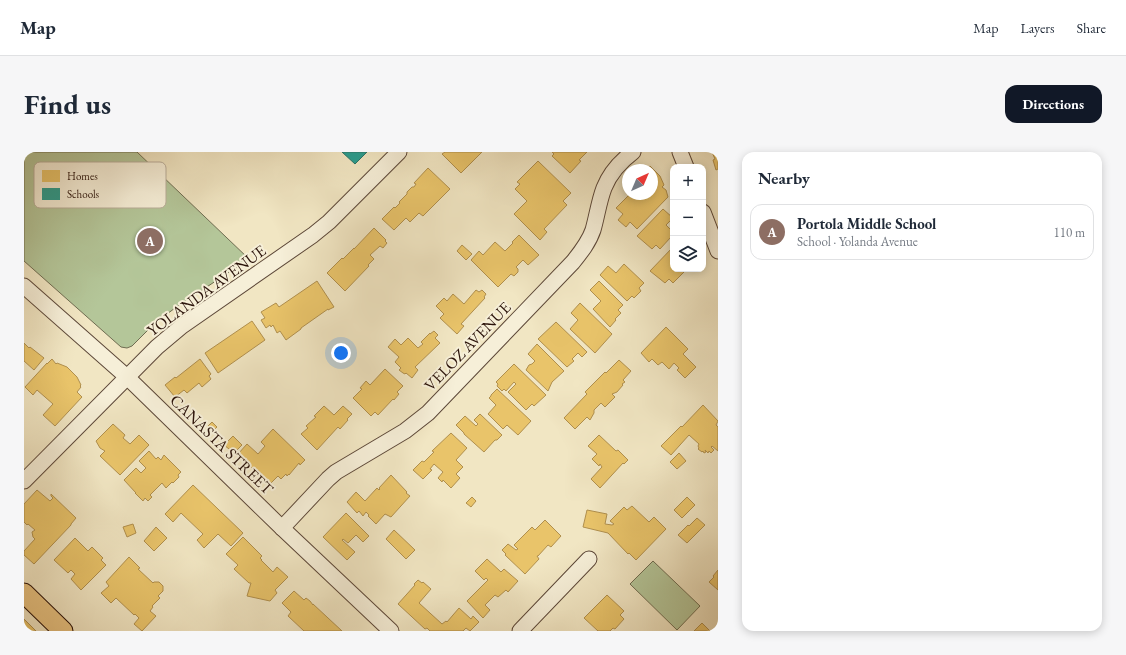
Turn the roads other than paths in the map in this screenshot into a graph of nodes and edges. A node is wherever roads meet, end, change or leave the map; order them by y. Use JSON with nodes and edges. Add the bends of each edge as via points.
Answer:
{"nodes":[{"id":1,"x":399,"y":152,"type":"edge"},
{"id":2,"x":633,"y":152,"type":"edge"},
{"id":3,"x":680,"y":152,"type":"edge"},
{"id":4,"x":685,"y":164,"type":"edge"},
{"id":5,"x":706,"y":220,"type":"edge"},
{"id":6,"x":718,"y":251,"type":"edge"},
{"id":7,"x":24,"y":286,"type":"edge"},
{"id":8,"x":127,"y":377,"type":"junction"},
{"id":9,"x":24,"y":480,"type":"edge"},
{"id":10,"x":282,"y":528,"type":"junction"},
{"id":11,"x":589,"y":559,"type":"dead end"},
{"id":12,"x":24,"y":593,"type":"edge"},
{"id":13,"x":63,"y":631,"type":"edge"},
{"id":14,"x":391,"y":631,"type":"edge"},
{"id":15,"x":520,"y":631,"type":"edge"}],
"edges":[{"from":1,"to":8,"type":"street","name":"YOLANDA AVENUE","via":[[329,222],[182,326]]},
{"from":2,"to":10,"type":"street","name":"VELOZ AVENUE","via":[[612,173],[604,188],[593,231],[586,246],[573,262],[428,413],[405,431],[336,472]]},
{"from":3,"to":4,"type":"street"},
{"from":5,"to":6,"type":"street"},
{"from":7,"to":8,"type":"street","name":"CANASTA STREET"},
{"from":8,"to":9,"type":"street","name":"YOLANDA AVENUE"},
{"from":8,"to":10,"type":"street","name":"CANASTA STREET"},
{"from":10,"to":14,"type":"street","name":"CANASTA STREET"},
{"from":11,"to":15,"type":"street"},
{"from":12,"to":13,"type":"main road"}]}
